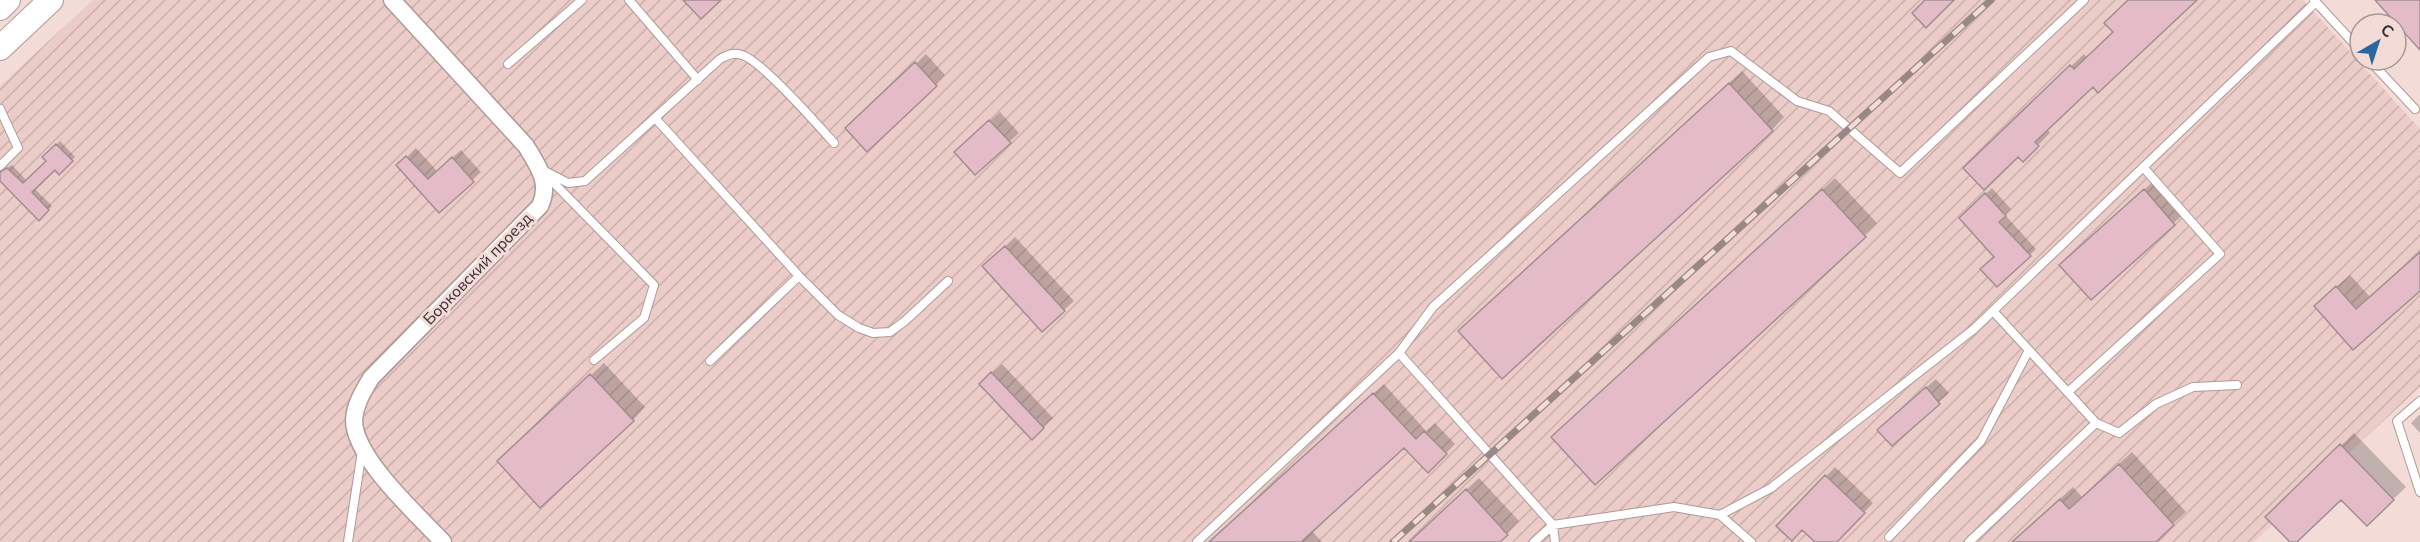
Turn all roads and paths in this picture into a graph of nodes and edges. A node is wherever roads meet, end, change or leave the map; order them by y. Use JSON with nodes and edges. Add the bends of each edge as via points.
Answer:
{"nodes":[{"id":1,"x":8,"y":0,"type":"edge"},
{"id":2,"x":51,"y":0,"type":"edge"},
{"id":3,"x":392,"y":0,"type":"edge"},
{"id":4,"x":582,"y":0,"type":"edge"},
{"id":5,"x":629,"y":0,"type":"edge"},
{"id":6,"x":2084,"y":0,"type":"edge"},
{"id":7,"x":2315,"y":1,"type":"edge"},
{"id":8,"x":0,"y":8,"type":"edge"},
{"id":9,"x":2348,"y":37,"type":"edge"},
{"id":10,"x":0,"y":48,"type":"edge"},
{"id":11,"x":508,"y":63,"type":"dead end"},
{"id":12,"x":2380,"y":72,"type":"edge"},
{"id":13,"x":698,"y":80,"type":"junction"},
{"id":14,"x":0,"y":109,"type":"edge"},
{"id":15,"x":2415,"y":109,"type":"dead end"},
{"id":16,"x":655,"y":118,"type":"junction"},
{"id":17,"x":834,"y":143,"type":"dead end"},
{"id":18,"x":0,"y":166,"type":"edge"},
{"id":19,"x":2143,"y":167,"type":"junction"},
{"id":20,"x":540,"y":169,"type":"junction"},
{"id":21,"x":800,"y":276,"type":"junction"},
{"id":22,"x":948,"y":281,"type":"dead end"},
{"id":23,"x":1993,"y":310,"type":"junction"},
{"id":24,"x":2029,"y":350,"type":"junction"},
{"id":25,"x":1399,"y":353,"type":"junction"},
{"id":26,"x":594,"y":360,"type":"dead end"},
{"id":27,"x":710,"y":361,"type":"dead end"},
{"id":28,"x":2236,"y":385,"type":"dead end"},
{"id":29,"x":2068,"y":392,"type":"junction"},
{"id":30,"x":2420,"y":401,"type":"edge"},
{"id":31,"x":2096,"y":423,"type":"junction"},
{"id":32,"x":362,"y":448,"type":"junction"},
{"id":33,"x":2420,"y":492,"type":"edge"},
{"id":34,"x":1720,"y":515,"type":"junction"},
{"id":35,"x":1553,"y":525,"type":"junction"},
{"id":36,"x":1889,"y":537,"type":"dead end"},
{"id":37,"x":348,"y":542,"type":"edge"},
{"id":38,"x":443,"y":542,"type":"edge"},
{"id":39,"x":1197,"y":542,"type":"edge"},
{"id":40,"x":1534,"y":542,"type":"edge"},
{"id":41,"x":1555,"y":542,"type":"edge"},
{"id":42,"x":1751,"y":542,"type":"edge"},
{"id":43,"x":1969,"y":542,"type":"edge"}],
"edges":[{"from":1,"to":8,"type":"main road"},
{"from":2,"to":10,"type":"main road"},
{"from":3,"to":20,"type":"street","name":"Борковский проезд","via":[[504,120]]},
{"from":4,"to":11,"type":"lane"},
{"from":5,"to":13,"type":"lane"},
{"from":6,"to":25,"type":"lane","via":[[1900,173],[1829,111],[1797,102],[1731,51],[1709,57],[1432,307]]},
{"from":7,"to":9,"type":"lane"},
{"from":7,"to":19,"type":"lane"},
{"from":12,"to":15,"type":"lane"},
{"from":13,"to":16,"type":"lane"},
{"from":13,"to":17,"type":"lane","via":[[730,53],[741,54]]},
{"from":14,"to":18,"type":"lane","via":[[18,148]]},
{"from":16,"to":20,"type":"lane","via":[[585,181],[568,183]]},
{"from":16,"to":21,"type":"lane"},
{"from":19,"to":23,"type":"lane"},
{"from":19,"to":29,"type":"lane","via":[[2220,254]]},
{"from":20,"to":26,"type":"lane","via":[[654,285],[644,318]]},
{"from":20,"to":32,"type":"street","name":"Борковский проезд","via":[[545,187],[540,206],[371,378],[358,400],[354,422]]},
{"from":21,"to":22,"type":"lane","via":[[838,315],[873,333],[890,332]]},
{"from":21,"to":27,"type":"lane"},
{"from":23,"to":24,"type":"lane"},
{"from":23,"to":34,"type":"lane","via":[[1771,488]]},
{"from":24,"to":29,"type":"lane"},
{"from":24,"to":36,"type":"lane","via":[[1981,441]]},
{"from":25,"to":35,"type":"lane"},
{"from":25,"to":39,"type":"lane"},
{"from":28,"to":31,"type":"lane","via":[[2193,387],[2156,404],[2119,433]]},
{"from":29,"to":31,"type":"lane"},
{"from":30,"to":33,"type":"lane","via":[[2397,421]]},
{"from":31,"to":43,"type":"lane"},
{"from":32,"to":37,"type":"lane"},
{"from":32,"to":38,"type":"street","name":"Борковский проезд","via":[[379,474]]},
{"from":34,"to":35,"type":"lane","via":[[1674,507]]},
{"from":34,"to":42,"type":"lane"},
{"from":35,"to":40,"type":"lane"},
{"from":35,"to":41,"type":"lane"}]}
